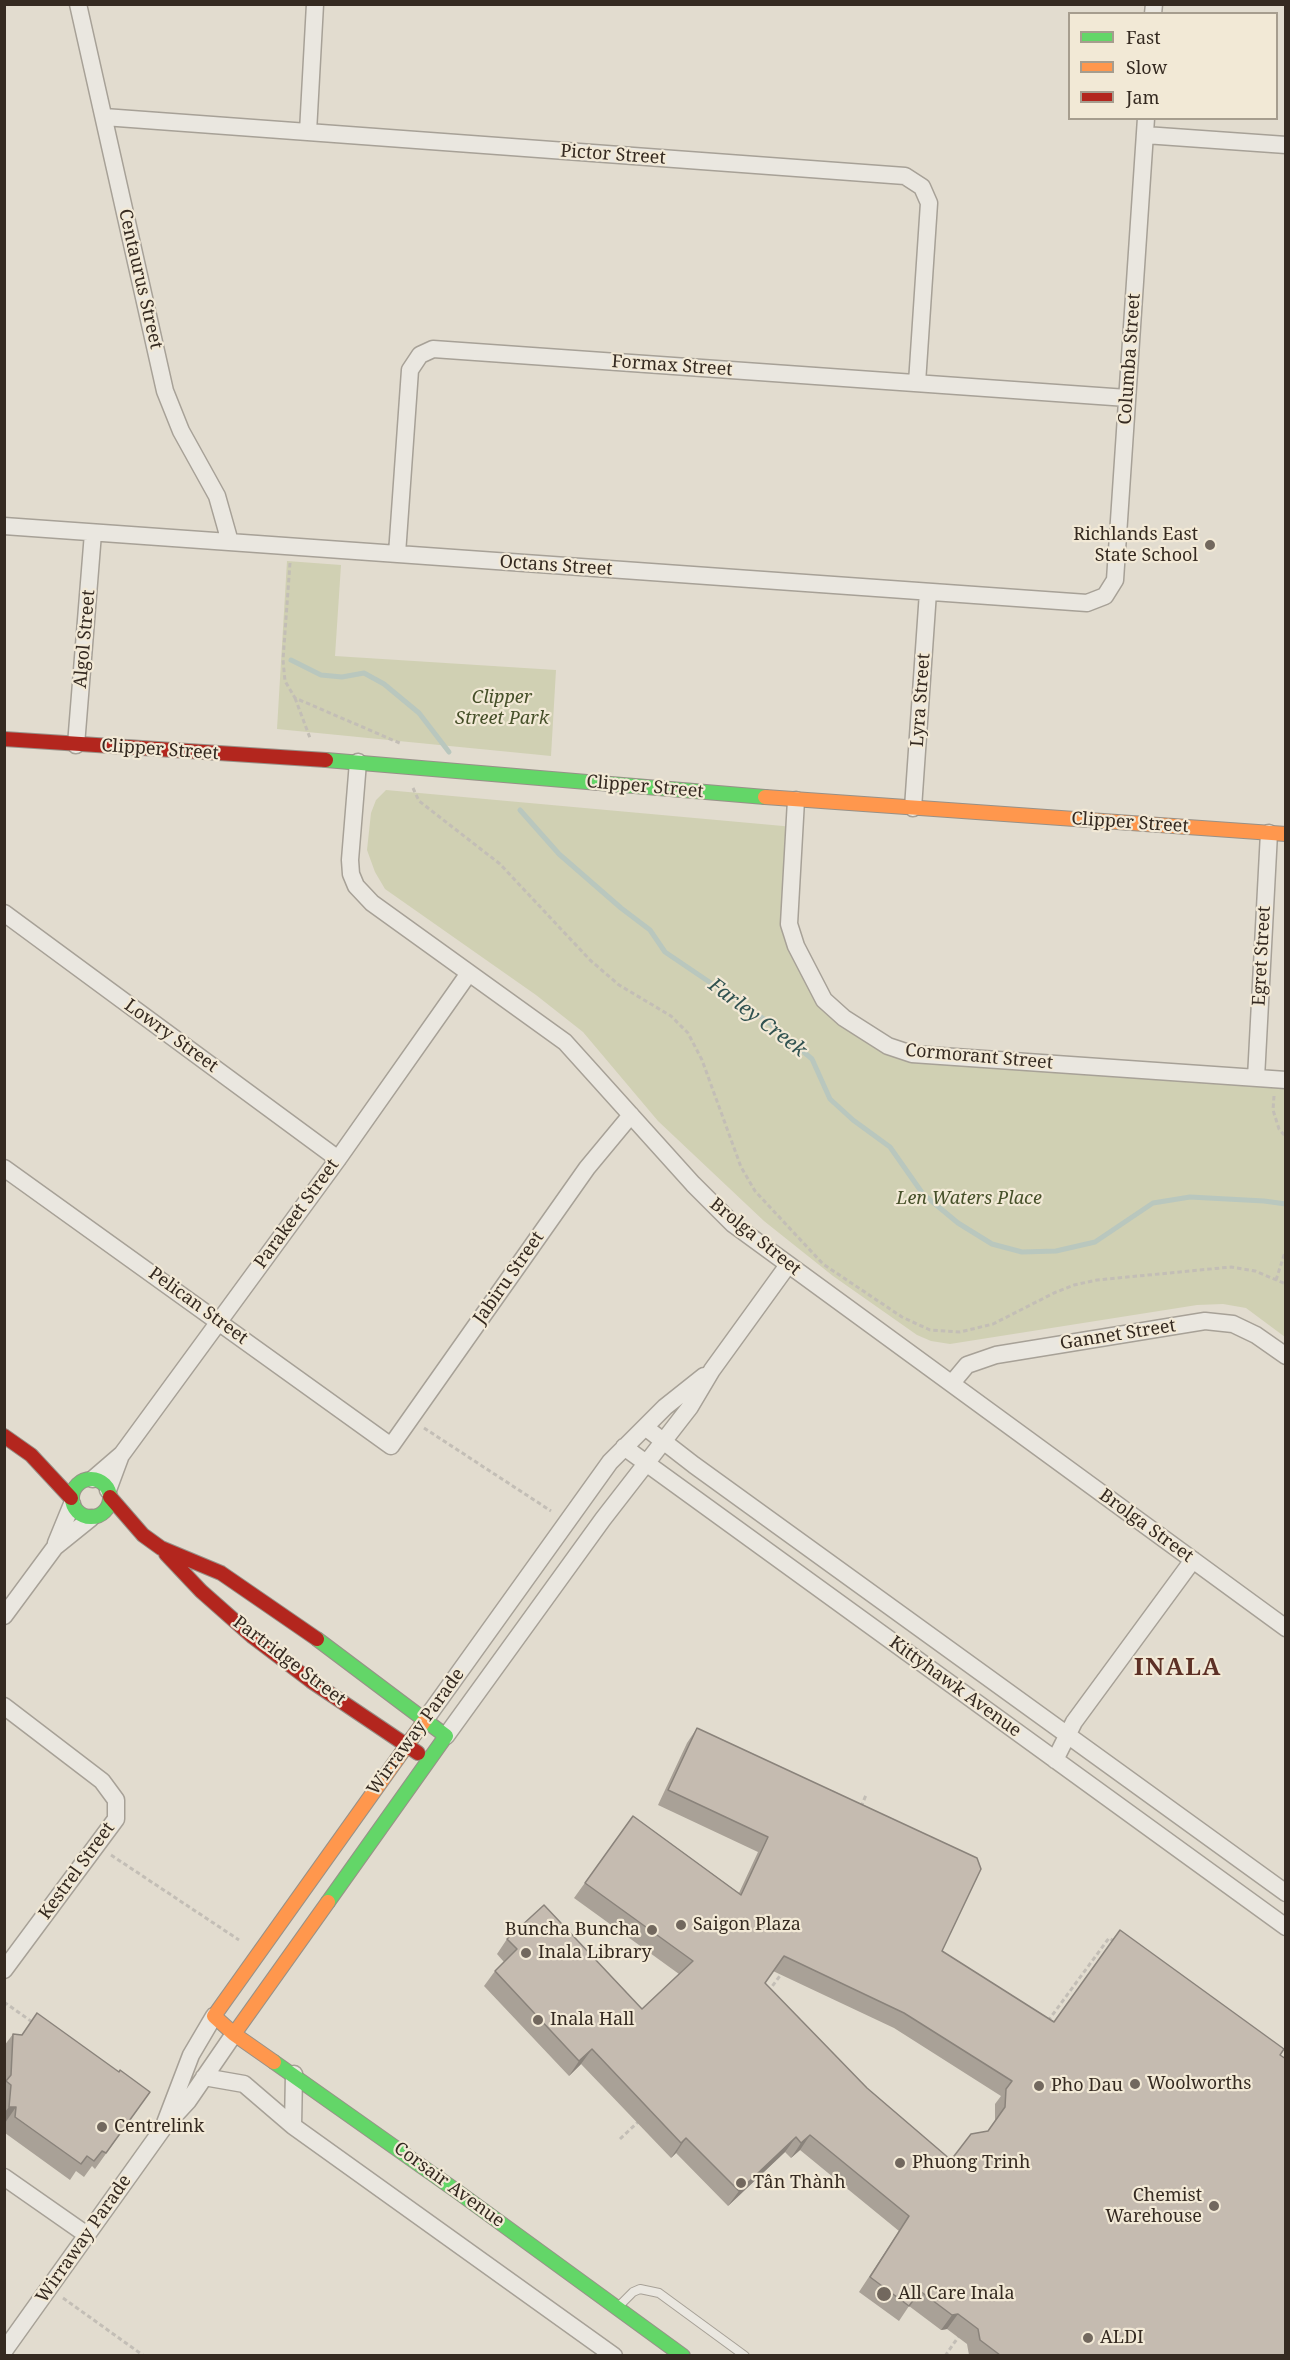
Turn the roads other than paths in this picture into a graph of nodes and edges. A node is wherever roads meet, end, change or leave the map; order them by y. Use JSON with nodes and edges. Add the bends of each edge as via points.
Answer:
{"nodes":[{"id":1,"x":78,"y":4,"type":"edge"},
{"id":2,"x":315,"y":4,"type":"edge"},
{"id":3,"x":104,"y":117,"type":"junction"},
{"id":4,"x":1145,"y":127,"type":"edge"},
{"id":5,"x":308,"y":132,"type":"junction"},
{"id":6,"x":1286,"y":145,"type":"edge"},
{"id":7,"x":917,"y":383,"type":"junction"},
{"id":8,"x":1127,"y":398,"type":"junction"},
{"id":9,"x":4,"y":526,"type":"edge"},
{"id":10,"x":93,"y":533,"type":"junction"},
{"id":11,"x":230,"y":542,"type":"junction"},
{"id":12,"x":397,"y":554,"type":"junction"},
{"id":13,"x":928,"y":592,"type":"junction"},
{"id":14,"x":1105,"y":596,"type":"joint"},
{"id":15,"x":4,"y":739,"type":"edge"},
{"id":16,"x":76,"y":745,"type":"junction"},
{"id":17,"x":358,"y":762,"type":"junction"},
{"id":18,"x":796,"y":800,"type":"junction"},
{"id":19,"x":913,"y":808,"type":"junction"},
{"id":20,"x":1277,"y":834,"type":"edge"},
{"id":21,"x":4,"y":913,"type":"edge"},
{"id":22,"x":469,"y":973,"type":"junction"},
{"id":23,"x":1256,"y":1078,"type":"junction"},
{"id":24,"x":1280,"y":1080,"type":"edge"},
{"id":25,"x":631,"y":1114,"type":"junction"},
{"id":26,"x":338,"y":1159,"type":"junction"},
{"id":27,"x":4,"y":1168,"type":"edge"},
{"id":28,"x":788,"y":1265,"type":"junction"},
{"id":29,"x":218,"y":1321,"type":"junction"},
{"id":30,"x":1286,"y":1356,"type":"edge"},
{"id":31,"x":712,"y":1370,"type":"junction"},
{"id":32,"x":952,"y":1383,"type":"junction"},
{"id":33,"x":645,"y":1427,"type":"junction"},
{"id":34,"x":4,"y":1436,"type":"edge"},
{"id":35,"x":664,"y":1442,"type":"junction"},
{"id":36,"x":391,"y":1446,"type":"joint"},
{"id":37,"x":624,"y":1448,"type":"junction"},
{"id":38,"x":122,"y":1454,"type":"junction"},
{"id":39,"x":31,"y":1455,"type":"junction"},
{"id":40,"x":645,"y":1464,"type":"junction"},
{"id":41,"x":89,"y":1479,"type":"junction"},
{"id":42,"x":109,"y":1493,"type":"junction"},
{"id":43,"x":72,"y":1501,"type":"junction"},
{"id":44,"x":94,"y":1517,"type":"junction"},
{"id":45,"x":143,"y":1535,"type":"junction"},
{"id":46,"x":55,"y":1547,"type":"junction"},
{"id":47,"x":161,"y":1548,"type":"junction"},
{"id":48,"x":1193,"y":1560,"type":"junction"},
{"id":49,"x":4,"y":1616,"type":"edge"},
{"id":50,"x":1286,"y":1628,"type":"edge"},
{"id":51,"x":4,"y":1706,"type":"edge"},
{"id":52,"x":424,"y":1720,"type":"junction"},
{"id":53,"x":1067,"y":1734,"type":"junction"},
{"id":54,"x":446,"y":1736,"type":"junction"},
{"id":55,"x":406,"y":1744,"type":"junction"},
{"id":56,"x":429,"y":1760,"type":"junction"},
{"id":57,"x":1055,"y":1760,"type":"junction"},
{"id":58,"x":1286,"y":1893,"type":"edge"},
{"id":59,"x":1286,"y":1927,"type":"edge"},
{"id":60,"x":4,"y":1970,"type":"edge"},
{"id":61,"x":214,"y":2016,"type":"junction"},
{"id":62,"x":234,"y":2034,"type":"junction"},
{"id":63,"x":294,"y":2074,"type":"junction"},
{"id":64,"x":204,"y":2078,"type":"junction"},
{"id":65,"x":293,"y":2126,"type":"junction"},
{"id":66,"x":164,"y":2127,"type":"junction"},
{"id":67,"x":4,"y":2177,"type":"edge"},
{"id":68,"x":87,"y":2235,"type":"junction"},
{"id":69,"x":618,"y":2308,"type":"junction"},
{"id":70,"x":4,"y":2352,"type":"edge"},
{"id":71,"x":614,"y":2355,"type":"edge"},
{"id":72,"x":683,"y":2355,"type":"edge"},
{"id":73,"x":745,"y":2355,"type":"edge"}],
"edges":[{"from":1,"to":3,"type":"street","name":"Centaurus Street"},
{"from":2,"to":5,"type":"street"},
{"from":3,"to":5,"type":"street","name":"Pictor Street"},
{"from":3,"to":11,"type":"street","name":"Centaurus Street","via":[[165,391],[180,431],[218,496]]},
{"from":4,"to":6,"type":"street"},
{"from":4,"to":8,"type":"street","name":"Columba Street"},
{"from":5,"to":7,"type":"street","name":"Pictor Street","via":[[905,176],[922,187],[929,203]]},
{"from":7,"to":8,"type":"street","name":"Formax Street"},
{"from":7,"to":12,"type":"street","name":"Formax Street","via":[[433,349],[420,355],[410,370]]},
{"from":8,"to":14,"type":"street","name":"Columba Street","via":[[1115,580]]},
{"from":9,"to":10,"type":"street","name":"Octans Street"},
{"from":10,"to":11,"type":"street","name":"Octans Street"},
{"from":10,"to":16,"type":"street","name":"Algol Street"},
{"from":11,"to":12,"type":"street","name":"Octans Street"},
{"from":12,"to":13,"type":"street","name":"Octans Street"},
{"from":13,"to":14,"type":"street","name":"Octans Street","via":[[1087,603]]},
{"from":13,"to":19,"type":"street","name":"Lyra Street"},
{"from":15,"to":16,"type":"street","name":"Clipper Street"},
{"from":16,"to":17,"type":"street","name":"Clipper Street"},
{"from":17,"to":18,"type":"street","name":"Clipper Street"},
{"from":17,"to":22,"type":"street","name":"Brolga Street","via":[[350,860],[356,886],[372,903]]},
{"from":18,"to":19,"type":"street","name":"Clipper Street"},
{"from":18,"to":23,"type":"street","name":"Cormorant Street","via":[[789,924],[796,946],[824,1000],[888,1046],[912,1054]]},
{"from":19,"to":20,"type":"street","name":"Clipper Street"},
{"from":20,"to":23,"type":"street","name":"Egret Street"},
{"from":21,"to":26,"type":"street","name":"Lowry Street"},
{"from":22,"to":25,"type":"street","name":"Brolga Street","via":[[565,1042]]},
{"from":22,"to":26,"type":"street","name":"Parakeet Street"},
{"from":23,"to":24,"type":"street","name":"Cormorant Street"},
{"from":25,"to":28,"type":"street","name":"Brolga Street","via":[[733,1224]]},
{"from":25,"to":36,"type":"street","name":"Jabiru Street","via":[[587,1168]]},
{"from":26,"to":29,"type":"street","name":"Parakeet Street"},
{"from":27,"to":29,"type":"street","name":"Pelican Street"},
{"from":28,"to":31,"type":"street","name":"Wirraway Parade"},
{"from":28,"to":32,"type":"street","name":"Brolga Street"},
{"from":29,"to":36,"type":"street","name":"Pelican Street"},
{"from":29,"to":38,"type":"street","name":"Parakeet Street"},
{"from":30,"to":32,"type":"street","name":"Gannet Street","via":[[1233,1324],[1205,1321],[996,1354],[967,1365]]},
{"from":31,"to":33,"type":"street","name":"Wirraway Parade"},
{"from":31,"to":35,"type":"street","name":"Wirraway Parade"},
{"from":32,"to":48,"type":"street","name":"Brolga Street"},
{"from":33,"to":35,"type":"street","name":"Kittyhawk Avenue"},
{"from":33,"to":37,"type":"street","name":"Wirraway Parade"},
{"from":34,"to":39,"type":"street"},
{"from":35,"to":40,"type":"street","name":"Wirraway Parade"},
{"from":35,"to":53,"type":"street","name":"Kittyhawk Avenue"},
{"from":37,"to":40,"type":"street","name":"Kittyhawk Avenue"},
{"from":37,"to":52,"type":"street","name":"Wirraway Parade"},
{"from":38,"to":41,"type":"street","name":"Parakeet Street"},
{"from":38,"to":42,"type":"street","name":"Parakeet Street"},
{"from":39,"to":41,"type":"street"},
{"from":39,"to":43,"type":"street"},
{"from":40,"to":54,"type":"street","name":"Wirraway Parade"},
{"from":40,"to":57,"type":"street","name":"Kittyhawk Avenue"},
{"from":41,"to":42,"type":"street","via":[[99,1480]]},
{"from":41,"to":43,"type":"street","via":[[75,1487]]},
{"from":42,"to":44,"type":"street","via":[[107,1509]]},
{"from":42,"to":45,"type":"street","name":"Partridge Street"},
{"from":43,"to":44,"type":"street","via":[[80,1514]]},
{"from":43,"to":46,"type":"street"},
{"from":44,"to":45,"type":"street","name":"Partridge Street"},
{"from":44,"to":46,"type":"street"},
{"from":45,"to":47,"type":"street","name":"Partridge Street"},
{"from":46,"to":49,"type":"street"},
{"from":47,"to":52,"type":"street","name":"Partridge Street","via":[[221,1573],[288,1617]]},
{"from":47,"to":55,"type":"street","name":"Partridge Street","via":[[201,1591],[253,1637]]},
{"from":48,"to":50,"type":"street","name":"Brolga Street"},
{"from":48,"to":53,"type":"street"},
{"from":51,"to":60,"type":"street","name":"Kestrel Street","via":[[102,1781],[116,1800],[116,1819]]},
{"from":52,"to":54,"type":"street","name":"Partridge Street"},
{"from":52,"to":55,"type":"street","name":"Wirraway Parade"},
{"from":53,"to":57,"type":"street"},
{"from":53,"to":58,"type":"street","name":"Kittyhawk Avenue"},
{"from":54,"to":56,"type":"street","name":"Wirraway Parade"},
{"from":55,"to":56,"type":"street","name":"Partridge Street"},
{"from":55,"to":61,"type":"street","name":"Wirraway Parade"},
{"from":56,"to":62,"type":"street","name":"Wirraway Parade"},
{"from":57,"to":59,"type":"street","name":"Kittyhawk Avenue"},
{"from":61,"to":62,"type":"street","name":"Corsair Avenue"},
{"from":61,"to":66,"type":"street","name":"Wirraway Parade","via":[[191,2055]]},
{"from":62,"to":63,"type":"street","name":"Corsair Avenue"},
{"from":62,"to":64,"type":"street","name":"Wirraway Parade"},
{"from":63,"to":65,"type":"street"},
{"from":63,"to":69,"type":"street","name":"Corsair Avenue"},
{"from":64,"to":65,"type":"street","via":[[244,2084]]},
{"from":64,"to":66,"type":"street","name":"Wirraway Parade"},
{"from":65,"to":71,"type":"street"},
{"from":66,"to":68,"type":"street","name":"Wirraway Parade"},
{"from":67,"to":68,"type":"street"},
{"from":68,"to":70,"type":"street","name":"Wirraway Parade"},
{"from":69,"to":72,"type":"street","name":"Corsair Avenue"},
{"from":69,"to":73,"type":"lane","via":[[633,2292],[649,2290],[671,2301]]}]}
